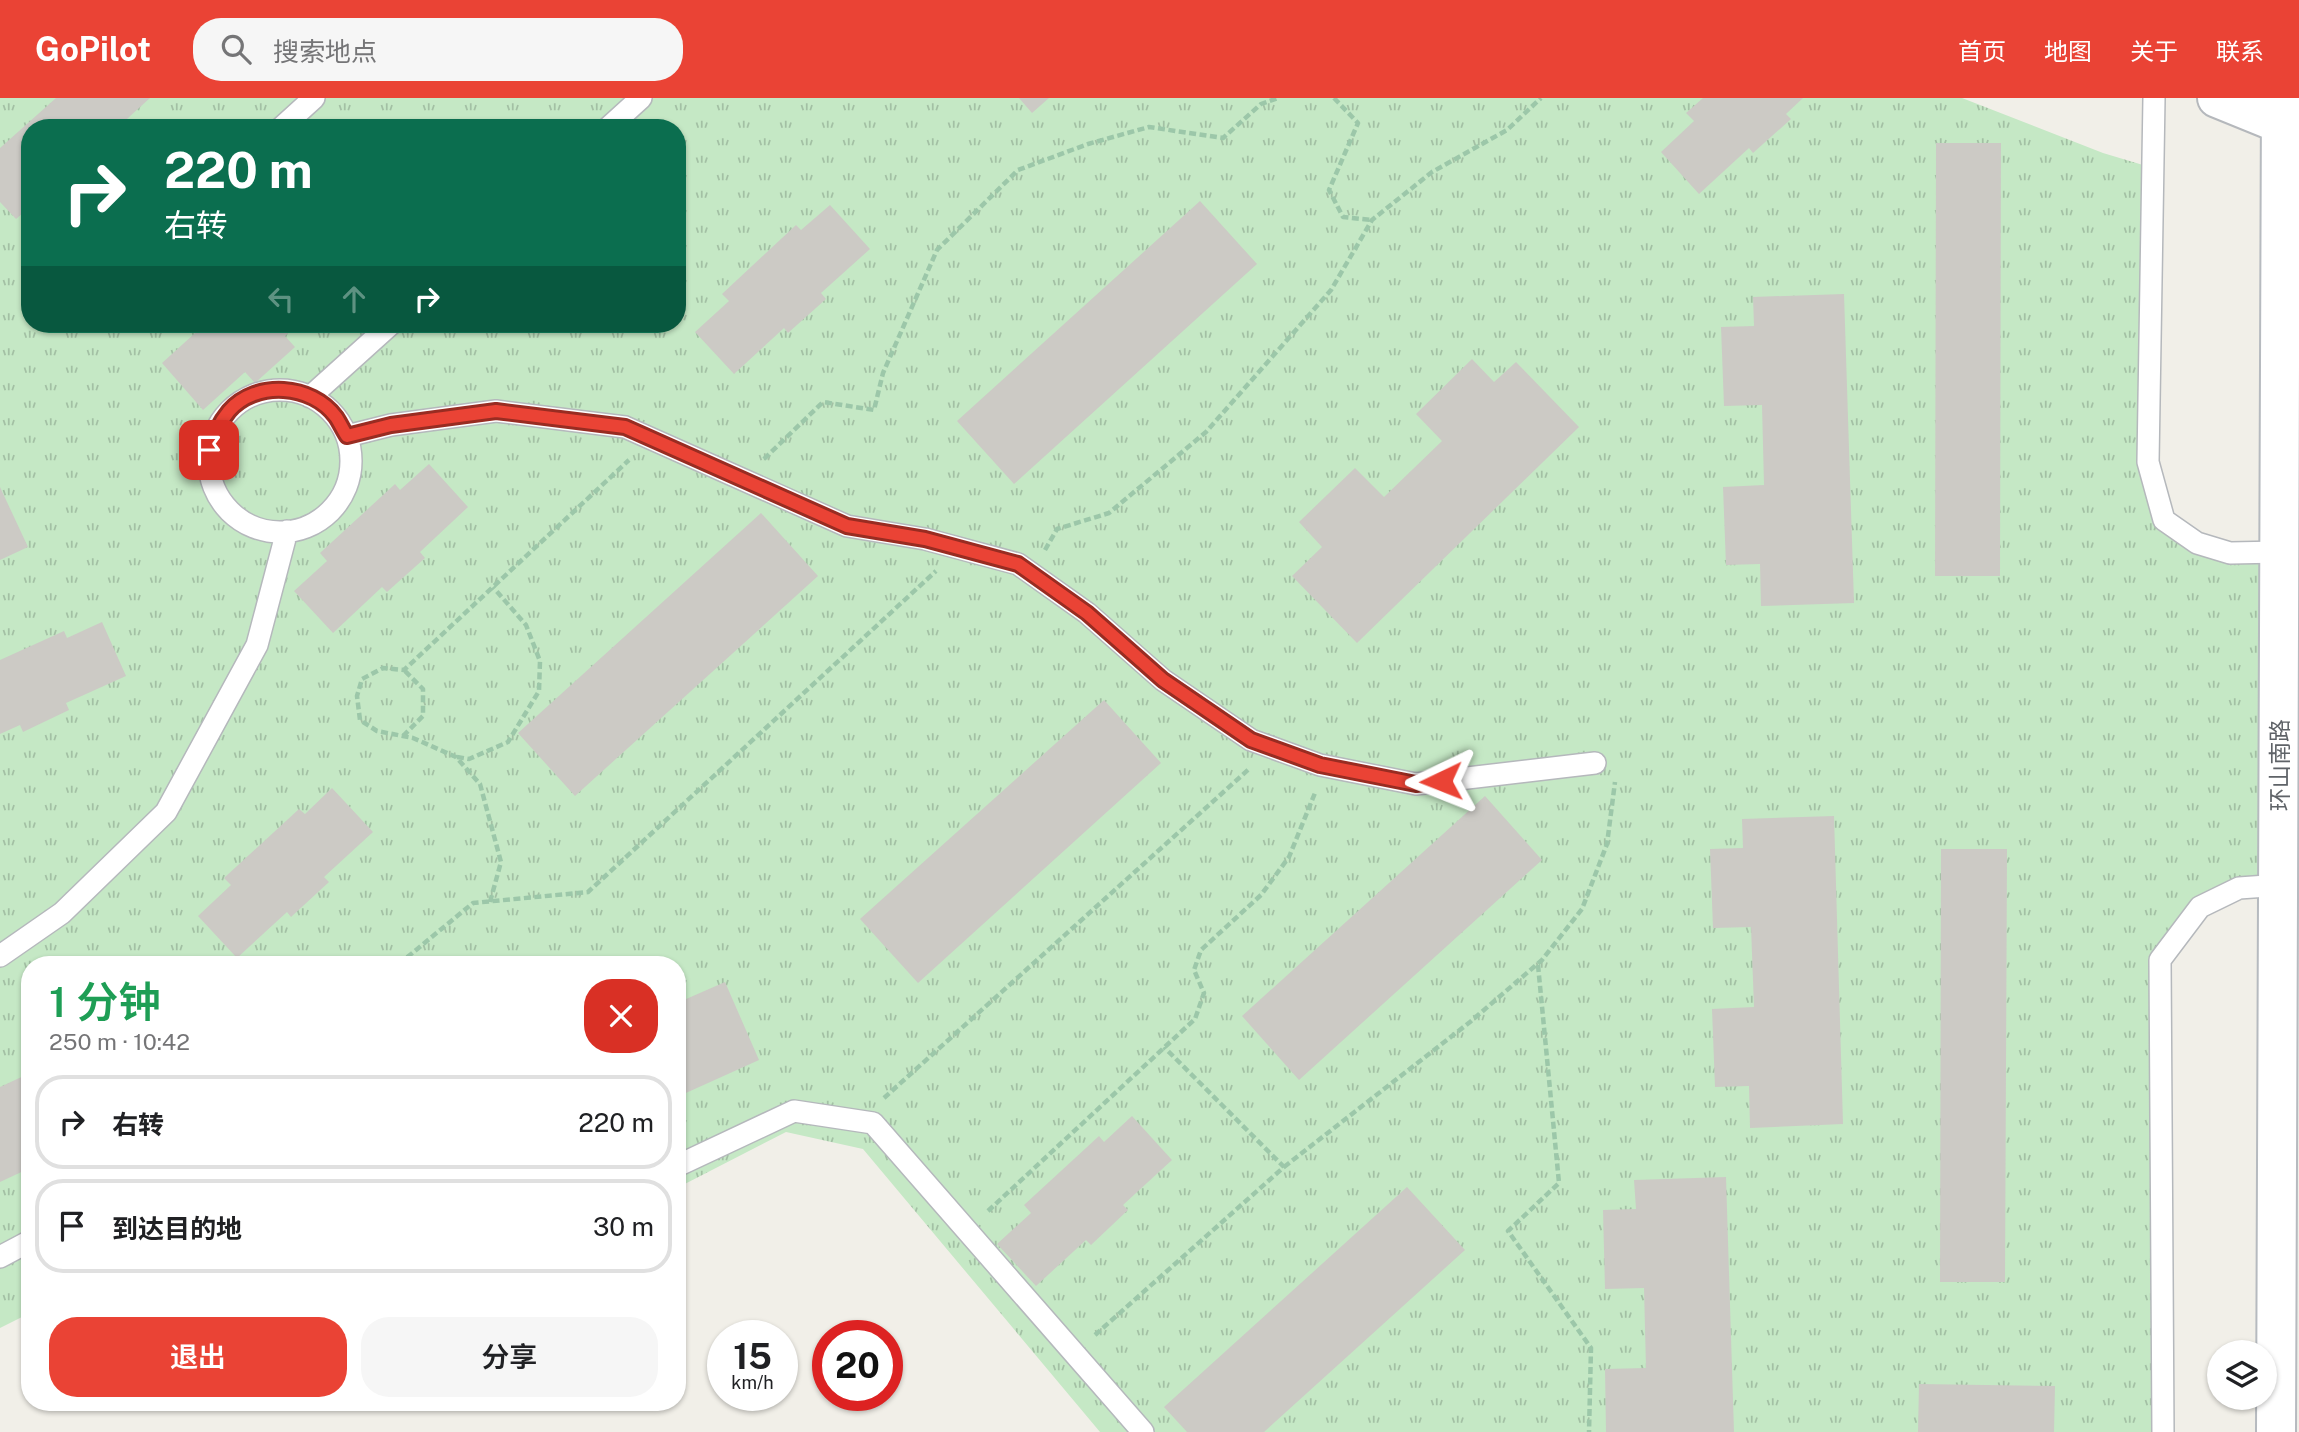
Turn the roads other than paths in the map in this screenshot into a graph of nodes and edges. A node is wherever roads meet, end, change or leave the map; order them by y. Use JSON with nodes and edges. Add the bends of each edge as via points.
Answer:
{"nodes":[{"id":1,"x":314,"y":98,"type":"edge"},
{"id":2,"x":641,"y":98,"type":"edge"},
{"id":3,"x":2154,"y":98,"type":"edge"},
{"id":4,"x":2217,"y":98,"type":"edge"},
{"id":5,"x":2281,"y":111,"type":"edge"},
{"id":6,"x":291,"y":119,"type":"edge"},
{"id":7,"x":618,"y":119,"type":"edge"},
{"id":8,"x":381,"y":333,"type":"edge"},
{"id":9,"x":310,"y":397,"type":"junction"},
{"id":10,"x":347,"y":436,"type":"junction"},
{"id":11,"x":287,"y":531,"type":"junction"},
{"id":12,"x":2280,"y":551,"type":"junction"},
{"id":13,"x":1595,"y":763,"type":"dead end"},
{"id":14,"x":2279,"y":881,"type":"junction"},
{"id":15,"x":0,"y":956,"type":"edge"},
{"id":16,"x":686,"y":1162,"type":"edge"},
{"id":17,"x":21,"y":1246,"type":"edge"},
{"id":18,"x":0,"y":1256,"type":"edge"},
{"id":19,"x":1143,"y":1432,"type":"edge"},
{"id":20,"x":2163,"y":1432,"type":"edge"},
{"id":21,"x":2276,"y":1432,"type":"edge"}],
"edges":[{"from":1,"to":6,"type":"lane"},
{"from":2,"to":7,"type":"lane"},
{"from":3,"to":12,"type":"lane","via":[[2147,462],[2164,520],[2197,543],[2230,553]]},
{"from":4,"to":5,"type":"main road"},
{"from":5,"to":12,"type":"main road","name":"环山南路"},
{"from":8,"to":9,"type":"lane"},
{"from":9,"to":10,"type":"lane","via":[[335,416]]},
{"from":9,"to":11,"type":"lane","via":[[273,389],[251,396],[231,409],[209,450],[209,473],[217,496],[232,514],[252,527]]},
{"from":10,"to":11,"type":"lane","via":[[352,460],[348,483],[337,504],[320,520]]},
{"from":10,"to":13,"type":"lane","via":[[391,425],[496,411],[625,427],[847,526],[925,539],[1018,564],[1087,613],[1163,680],[1251,740],[1273,748],[1326,766],[1416,784]]},
{"from":11,"to":15,"type":"lane","via":[[257,645],[166,812],[62,913]]},
{"from":12,"to":14,"type":"main road","name":"环山南路"},
{"from":14,"to":20,"type":"lane","via":[[2239,888],[2200,907],[2160,960]]},
{"from":14,"to":21,"type":"main road","name":"环山南路"},
{"from":16,"to":19,"type":"lane","via":[[794,1111],[873,1123]]},
{"from":17,"to":18,"type":"lane"}]}
